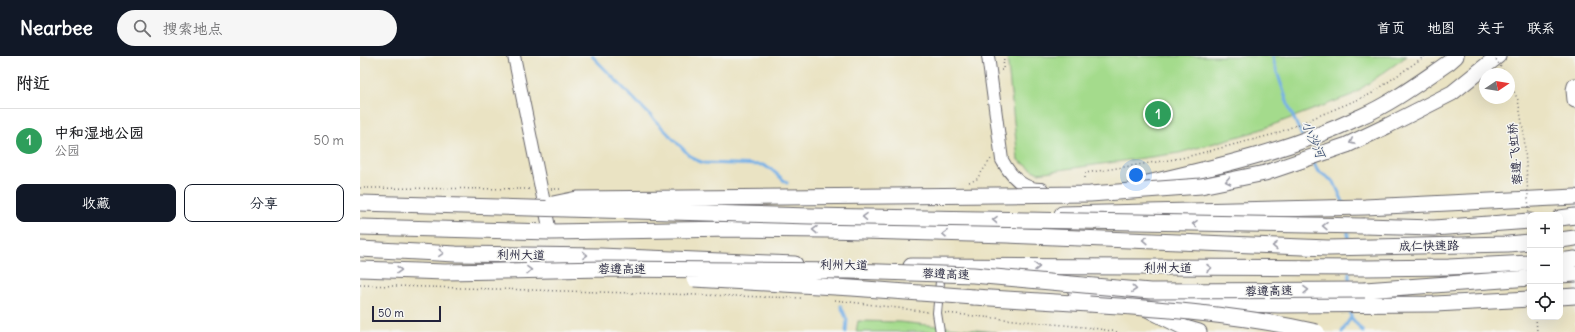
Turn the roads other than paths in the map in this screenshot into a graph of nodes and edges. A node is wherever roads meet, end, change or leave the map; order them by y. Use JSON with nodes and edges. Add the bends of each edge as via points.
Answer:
{"nodes":[{"id":1,"x":514,"y":56,"type":"edge"},
{"id":2,"x":988,"y":56,"type":"edge"},
{"id":3,"x":1456,"y":56,"type":"edge"},
{"id":4,"x":1490,"y":56,"type":"edge"},
{"id":5,"x":1498,"y":56,"type":"edge"},
{"id":6,"x":1473,"y":76,"type":"junction"},
{"id":7,"x":1575,"y":86,"type":"edge"},
{"id":8,"x":1575,"y":100,"type":"edge"},
{"id":9,"x":1139,"y":185,"type":"joint"},
{"id":10,"x":1086,"y":187,"type":"junction"},
{"id":11,"x":1575,"y":198,"type":"edge"},
{"id":12,"x":360,"y":203,"type":"edge"},
{"id":13,"x":527,"y":209,"type":"junction"},
{"id":14,"x":1054,"y":214,"type":"junction"},
{"id":15,"x":1575,"y":216,"type":"edge"},
{"id":16,"x":1563,"y":218,"type":"edge"},
{"id":17,"x":1527,"y":221,"type":"edge"},
{"id":18,"x":360,"y":227,"type":"edge"},
{"id":19,"x":550,"y":232,"type":"junction"},
{"id":20,"x":1007,"y":235,"type":"junction"},
{"id":21,"x":1575,"y":238,"type":"edge"},
{"id":22,"x":1563,"y":240,"type":"edge"},
{"id":23,"x":1527,"y":242,"type":"edge"},
{"id":24,"x":1328,"y":248,"type":"joint"},
{"id":25,"x":360,"y":249,"type":"edge"},
{"id":26,"x":1575,"y":259,"type":"edge"},
{"id":27,"x":1563,"y":261,"type":"edge"},
{"id":28,"x":1527,"y":263,"type":"edge"},
{"id":29,"x":941,"y":266,"type":"junction"},
{"id":30,"x":968,"y":267,"type":"junction"},
{"id":31,"x":604,"y":268,"type":"junction"},
{"id":32,"x":1329,"y":268,"type":"joint"},
{"id":33,"x":360,"y":269,"type":"edge"},
{"id":34,"x":1575,"y":274,"type":"edge"},
{"id":35,"x":1563,"y":275,"type":"edge"},
{"id":36,"x":1527,"y":278,"type":"edge"},
{"id":37,"x":1575,"y":296,"type":"edge"},
{"id":38,"x":1563,"y":297,"type":"edge"},
{"id":39,"x":1527,"y":299,"type":"edge"},
{"id":40,"x":1132,"y":301,"type":"junction"},
{"id":41,"x":940,"y":332,"type":"edge"},
{"id":42,"x":1199,"y":332,"type":"edge"},
{"id":43,"x":1317,"y":332,"type":"edge"}],
"edges":[{"from":1,"to":19,"type":"main road"},
{"from":2,"to":10,"type":"main road","via":[[1002,160],[1008,171],[1026,188],[1035,190]]},
{"from":3,"to":9,"type":"highway","via":[[1397,98],[1317,136],[1209,169]]},
{"from":4,"to":6,"type":"highway"},
{"from":5,"to":6,"type":"highway"},
{"from":6,"to":13,"type":"highway","one_way":true,"bridge":true,"via":[[1452,93],[1346,145],[1265,173],[1201,186],[1090,194],[577,199]]},
{"from":7,"to":8,"type":"highway"},
{"from":9,"to":10,"type":"main road"},
{"from":10,"to":14,"type":"highway"},
{"from":11,"to":14,"type":"highway","via":[[1365,207]]},
{"from":12,"to":13,"type":"highway","bridge":true},
{"from":17,"to":13,"type":"highway","one_way":true,"bridge":true,"via":[[1434,228]]},
{"from":14,"to":20,"type":"highway"},
{"from":15,"to":16,"type":"highway"},
{"from":18,"to":19,"type":"highway","name":"利州大道"},
{"from":20,"to":19,"type":"highway","name":"利州大道","one_way":true,"via":[[734,229]]},
{"from":24,"to":20,"type":"highway","name":"利州大道","one_way":true},
{"from":21,"to":22,"type":"highway"},
{"from":23,"to":24,"type":"highway","name":"成仁快速路"},
{"from":25,"to":29,"type":"highway","name":"利州大道","one_way":true,"via":[[456,254]]},
{"from":26,"to":27,"type":"highway"},
{"from":28,"to":32,"type":"highway","name":"成仁快速路"},
{"from":29,"to":30,"type":"highway","name":"利州大道"},
{"from":29,"to":41,"type":"street","via":[[937,313]]},
{"from":30,"to":32,"type":"highway","name":"利州大道","one_way":true},
{"from":30,"to":40,"type":"highway"},
{"from":33,"to":31,"type":"highway","name":"蓉遵高速","one_way":true,"bridge":true,"via":[[445,272]]},
{"from":31,"to":36,"type":"highway","name":"蓉遵高速","one_way":true,"bridge":true,"via":[[973,275],[1150,291],[1365,290]]},
{"from":31,"to":43,"type":"highway","bridge":true,"via":[[676,278],[1155,308],[1238,317]]},
{"from":34,"to":35,"type":"highway"},
{"from":37,"to":38,"type":"highway"},
{"from":39,"to":40,"type":"highway","via":[[1435,304],[1330,305]]},
{"from":40,"to":42,"type":"highway","via":[[1185,328]]}]}
